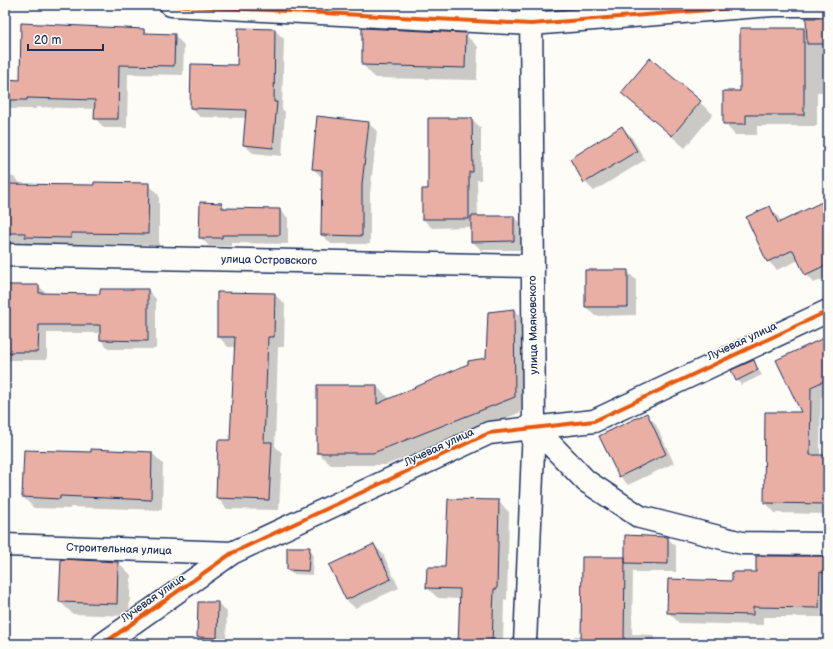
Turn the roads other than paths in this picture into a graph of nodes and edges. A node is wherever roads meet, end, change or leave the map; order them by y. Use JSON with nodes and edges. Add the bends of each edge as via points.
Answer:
{"nodes":[{"id":1,"x":171,"y":5,"type":"edge"},
{"id":2,"x":828,"y":5,"type":"edge"},
{"id":3,"x":531,"y":14,"type":"edge"},
{"id":4,"x":5,"y":255,"type":"edge"},
{"id":5,"x":532,"y":266,"type":"junction"},
{"id":6,"x":828,"y":310,"type":"edge"},
{"id":7,"x":534,"y":428,"type":"junction"},
{"id":8,"x":828,"y":544,"type":"edge"},
{"id":9,"x":5,"y":545,"type":"edge"},
{"id":10,"x":232,"y":553,"type":"junction"},
{"id":11,"x":103,"y":644,"type":"edge"},
{"id":12,"x":526,"y":644,"type":"edge"}],
"edges":[{"from":1,"to":3,"type":"street"},
{"from":2,"to":3,"type":"street"},
{"from":3,"to":5,"type":"street","name":"улица Маяковского"},
{"from":4,"to":5,"type":"street","name":"улица Островского"},
{"from":5,"to":7,"type":"street","name":"улица Маяковского"},
{"from":6,"to":7,"type":"street","name":"Лучевая улица","via":[[594,421]]},
{"from":7,"to":8,"type":"street","via":[[586,481],[640,517],[742,543]]},
{"from":7,"to":10,"type":"street","name":"Лучевая улица","via":[[489,433]]},
{"from":7,"to":12,"type":"street","name":"улица Маяковского"},
{"from":9,"to":10,"type":"street","name":"Строительная улица"},
{"from":10,"to":11,"type":"street","name":"Лучевая улица"}]}
